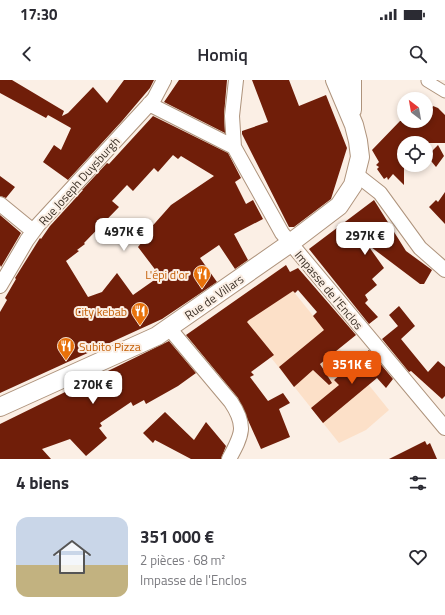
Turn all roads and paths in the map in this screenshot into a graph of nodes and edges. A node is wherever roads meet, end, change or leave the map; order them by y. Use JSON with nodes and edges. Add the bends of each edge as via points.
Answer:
{"nodes":[{"id":1,"x":164,"y":80,"type":"edge"},
{"id":2,"x":236,"y":80,"type":"edge"},
{"id":3,"x":335,"y":80,"type":"edge"},
{"id":4,"x":352,"y":80,"type":"edge"},
{"id":5,"x":427,"y":81,"type":"dead end"},
{"id":6,"x":445,"y":92,"type":"edge"},
{"id":7,"x":149,"y":104,"type":"junction"},
{"id":8,"x":354,"y":125,"type":"junction"},
{"id":9,"x":234,"y":147,"type":"junction"},
{"id":10,"x":357,"y":175,"type":"junction"},
{"id":11,"x":0,"y":204,"type":"edge"},
{"id":12,"x":33,"y":231,"type":"junction"},
{"id":13,"x":289,"y":244,"type":"junction"},
{"id":14,"x":445,"y":270,"type":"edge"},
{"id":15,"x":0,"y":286,"type":"edge"},
{"id":16,"x":170,"y":328,"type":"junction"},
{"id":17,"x":0,"y":407,"type":"edge"},
{"id":18,"x":445,"y":428,"type":"edge"},
{"id":19,"x":229,"y":459,"type":"edge"}],
"edges":[{"from":1,"to":7,"type":"street","name":"Rue Joseph Duysburgh"},
{"from":2,"to":9,"type":"street","via":[[232,116]]},
{"from":3,"to":8,"type":"street"},
{"from":4,"to":8,"type":"street"},
{"from":5,"to":6,"type":"street"},
{"from":7,"to":9,"type":"street"},
{"from":7,"to":12,"type":"street","name":"Rue Joseph Duysburgh"},
{"from":8,"to":10,"type":"street","name":"Rue de Villars","via":[[359,149]]},
{"from":9,"to":13,"type":"street","name":"Impasse de l'Enclos"},
{"from":10,"to":13,"type":"street","name":"Rue de Villars","via":[[350,192],[339,206]]},
{"from":10,"to":14,"type":"street","via":[[380,193],[420,248]]},
{"from":11,"to":12,"type":"street"},
{"from":12,"to":15,"type":"street","name":"Rue Joseph Duysburgh"},
{"from":13,"to":16,"type":"street","name":"Rue de Villars"},
{"from":13,"to":18,"type":"street","name":"Impasse de l'Enclos"},
{"from":16,"to":17,"type":"street","name":"Rue de Villars"},
{"from":16,"to":19,"type":"street","via":[[239,414],[242,434]]}]}
